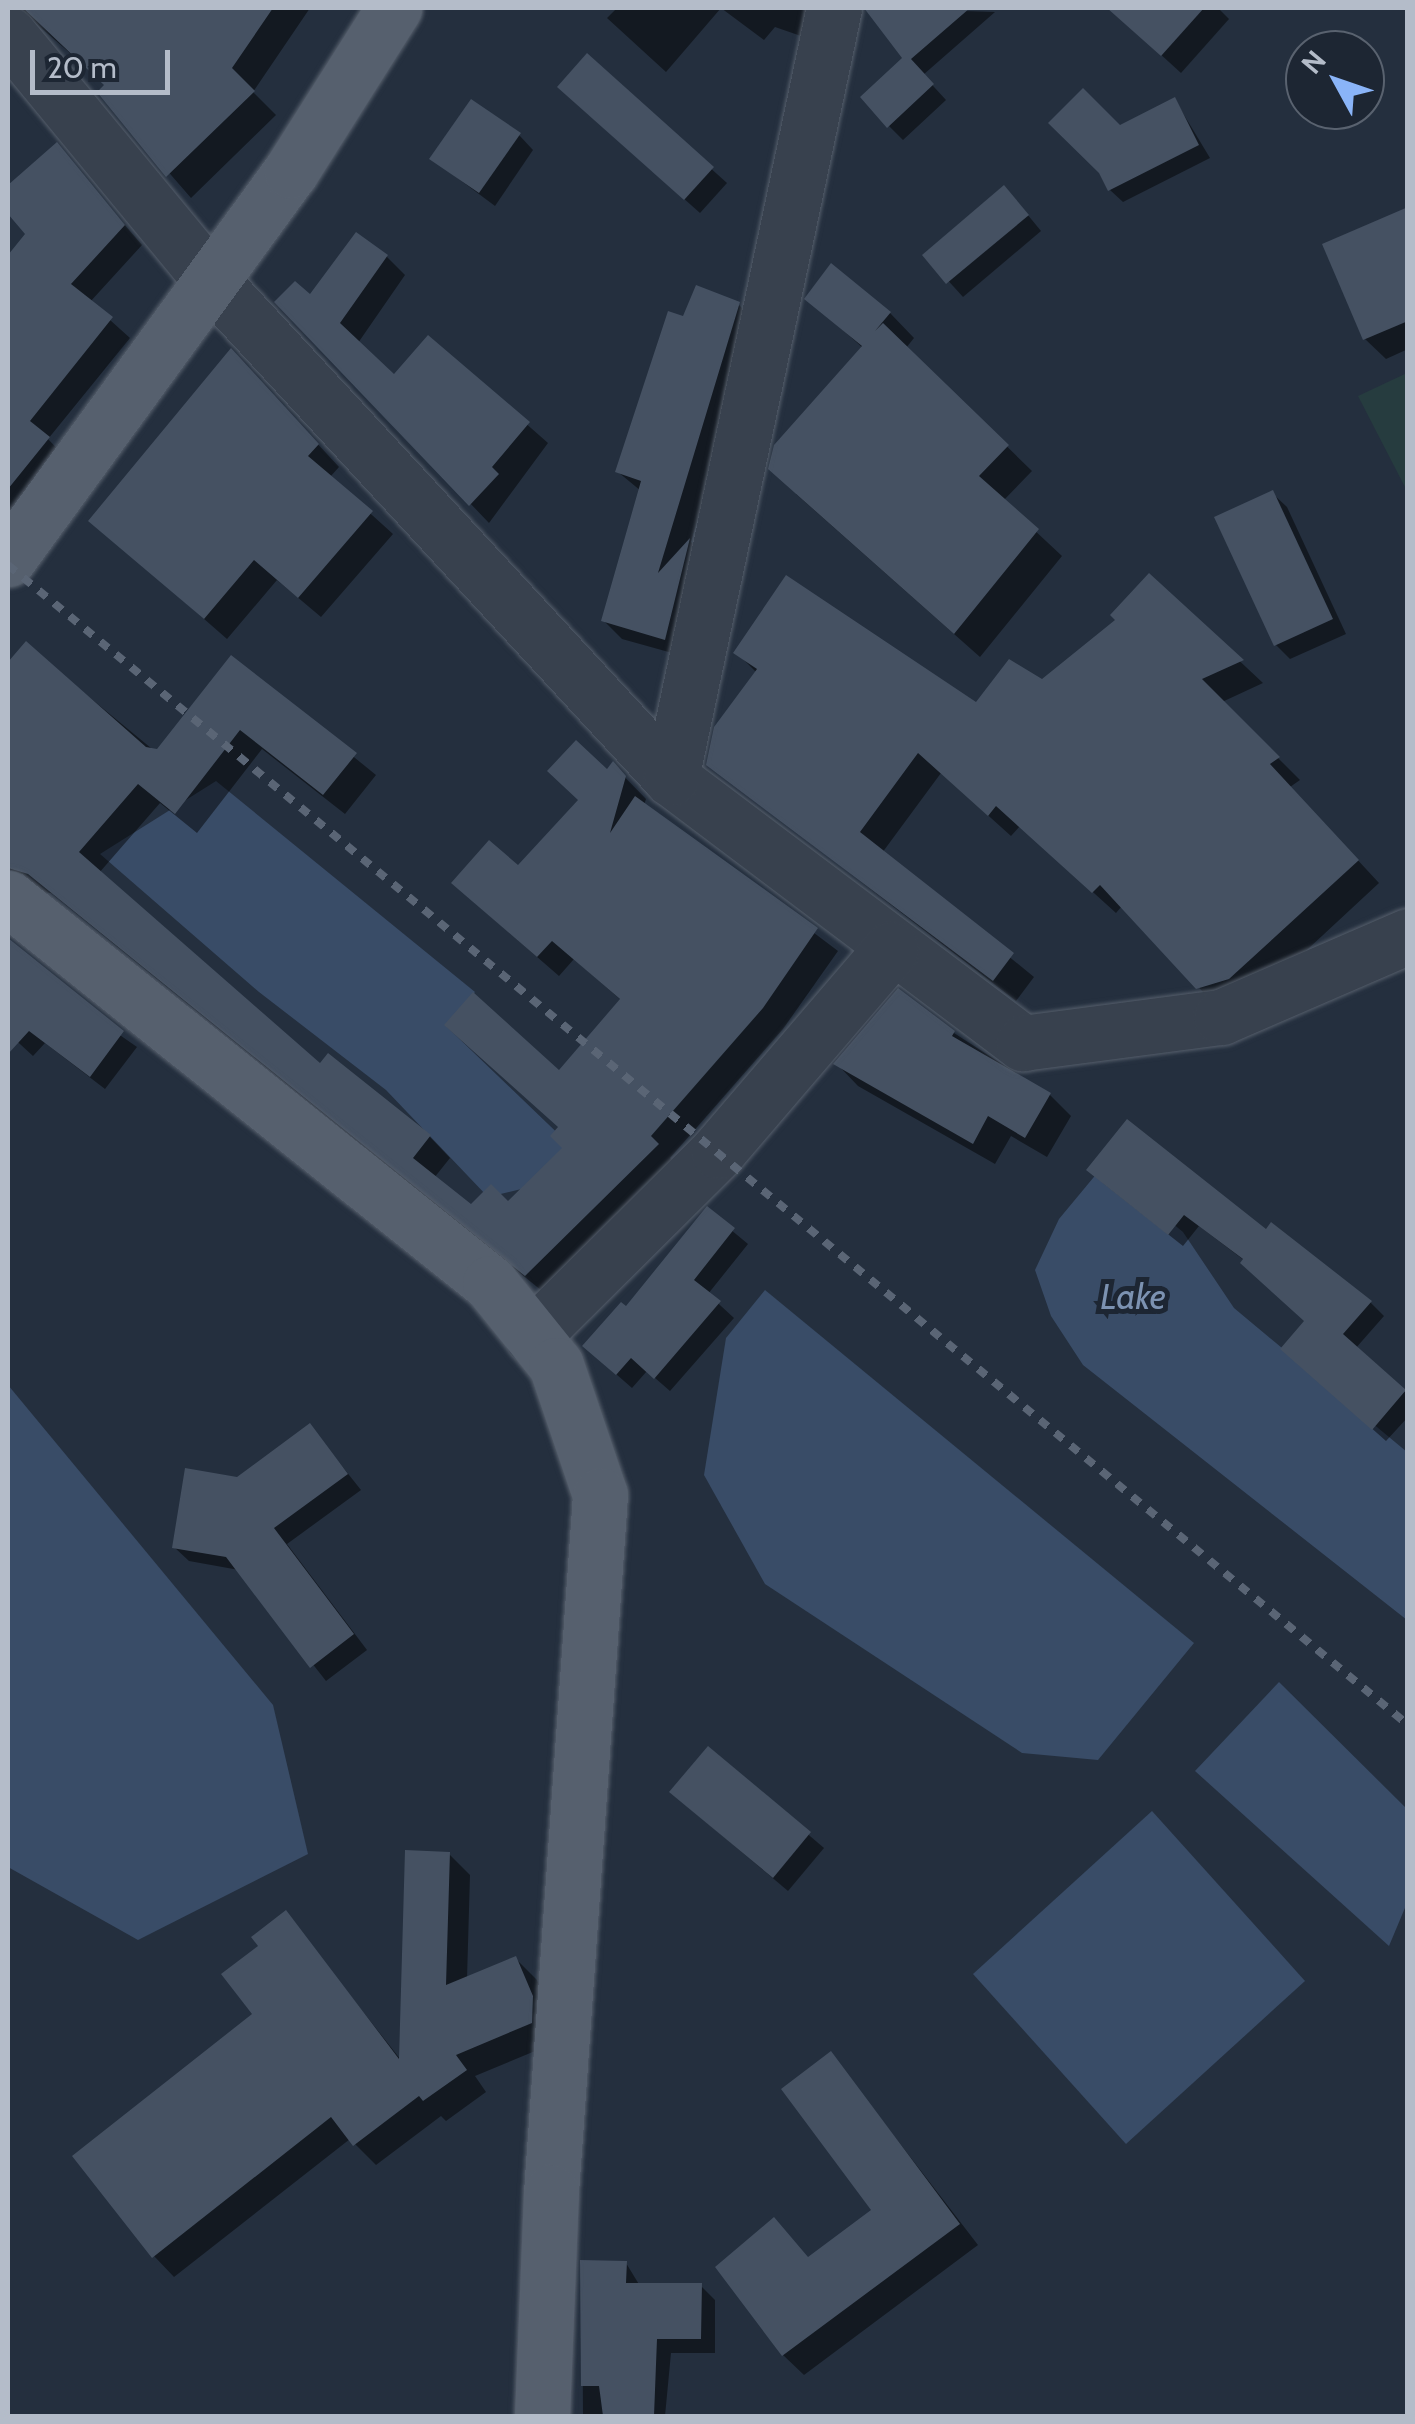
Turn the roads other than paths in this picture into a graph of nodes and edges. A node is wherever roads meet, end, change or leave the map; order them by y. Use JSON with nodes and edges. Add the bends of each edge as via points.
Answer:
{"nodes":[{"id":1,"x":394,"y":8,"type":"edge"},
{"id":2,"x":834,"y":8,"type":"edge"},
{"id":3,"x":8,"y":34,"type":"edge"},
{"id":4,"x":209,"y":278,"type":"junction"},
{"id":5,"x":8,"y":559,"type":"edge"},
{"id":6,"x":672,"y":778,"type":"junction"},
{"id":7,"x":8,"y":898,"type":"edge"},
{"id":8,"x":1408,"y":936,"type":"edge"},
{"id":9,"x":891,"y":949,"type":"junction"},
{"id":10,"x":532,"y":1336,"type":"junction"},
{"id":11,"x":542,"y":2416,"type":"edge"}],
"edges":[{"from":1,"to":4,"type":"main road","via":[[291,171]]},
{"from":2,"to":6,"type":"street"},
{"from":3,"to":4,"type":"street"},
{"from":4,"to":5,"type":"main road"},
{"from":4,"to":6,"type":"street"},
{"from":6,"to":9,"type":"street"},
{"from":7,"to":10,"type":"main road","via":[[490,1283]]},
{"from":8,"to":9,"type":"street","via":[[1221,1017],[1022,1043]]},
{"from":9,"to":10,"type":"street","via":[[718,1151]]},
{"from":10,"to":11,"type":"main road","via":[[556,1365],[600,1495],[550,2192]]}]}
